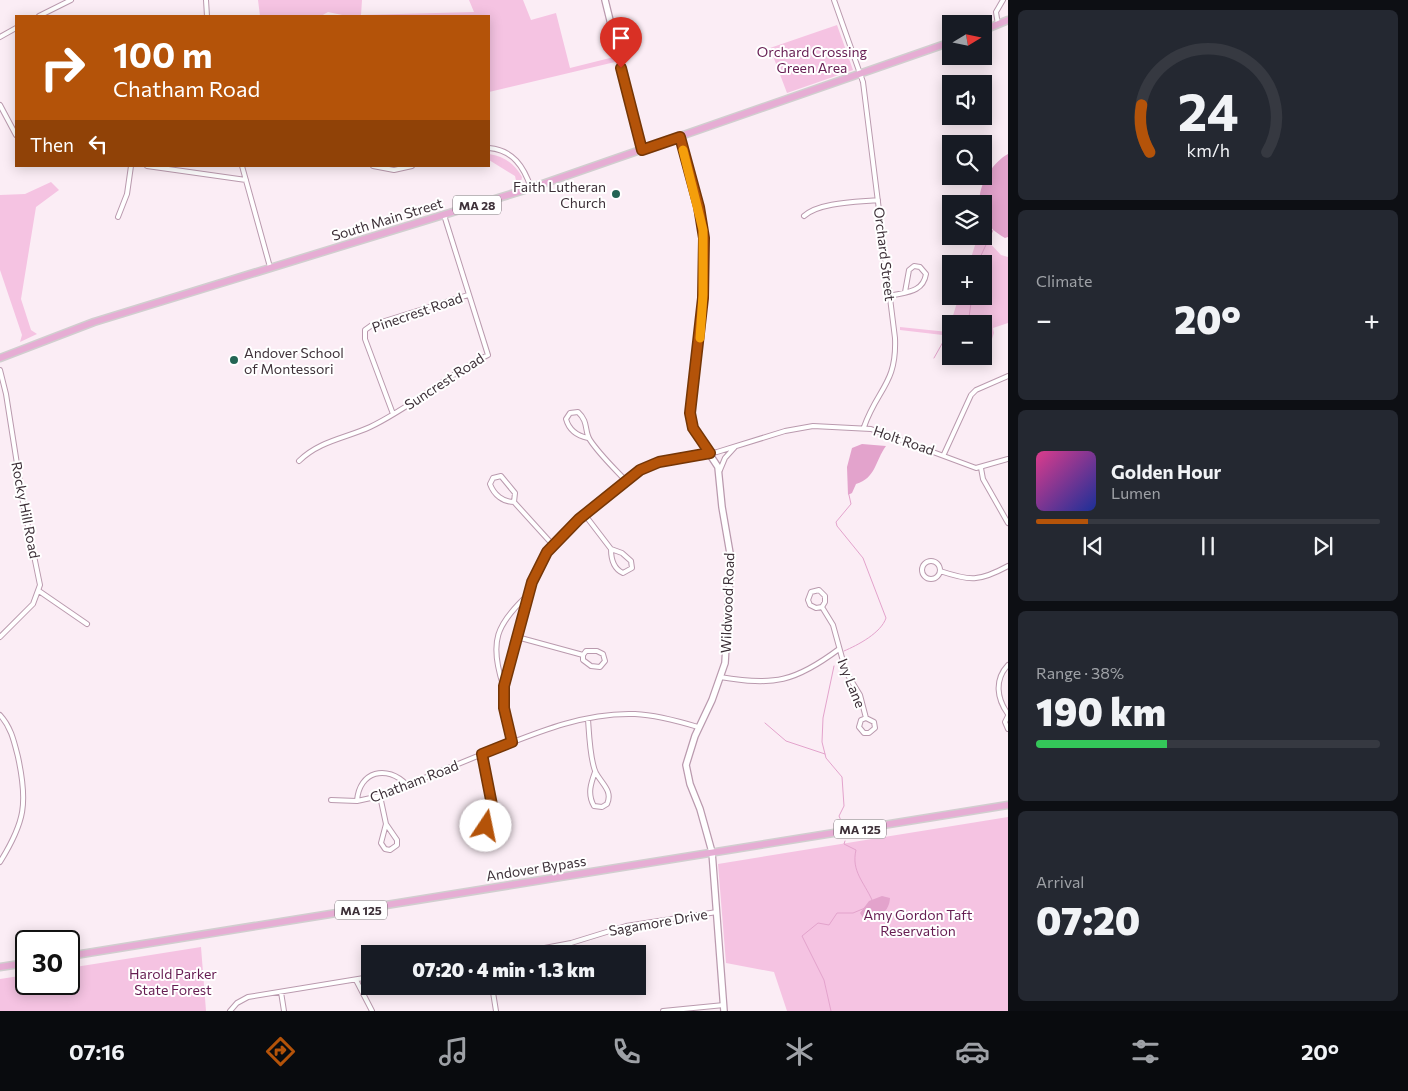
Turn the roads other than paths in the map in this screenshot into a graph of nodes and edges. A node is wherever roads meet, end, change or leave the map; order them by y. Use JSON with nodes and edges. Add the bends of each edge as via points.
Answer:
{"nodes":[{"id":1,"x":71,"y":0,"type":"edge"},
{"id":2,"x":206,"y":0,"type":"edge"},
{"id":3,"x":604,"y":0,"type":"edge"},
{"id":4,"x":834,"y":0,"type":"edge"},
{"id":5,"x":1003,"y":0,"type":"edge"},
{"id":6,"x":41,"y":15,"type":"edge"},
{"id":7,"x":208,"y":15,"type":"edge"},
{"id":8,"x":1008,"y":20,"type":"edge"},
{"id":9,"x":998,"y":25,"type":"junction"},
{"id":10,"x":992,"y":27,"type":"edge"},
{"id":11,"x":15,"y":29,"type":"edge"},
{"id":12,"x":0,"y":37,"type":"edge"},
{"id":13,"x":942,"y":45,"type":"edge"},
{"id":14,"x":861,"y":74,"type":"junction"},
{"id":15,"x":0,"y":105,"type":"edge"},
{"id":16,"x":15,"y":133,"type":"edge"},
{"id":17,"x":680,"y":137,"type":"junction"},
{"id":18,"x":490,"y":148,"type":"edge"},
{"id":19,"x":642,"y":150,"type":"junction"},
{"id":20,"x":130,"y":167,"type":"edge"},
{"id":21,"x":153,"y":167,"type":"edge"},
{"id":22,"x":242,"y":167,"type":"edge"},
{"id":23,"x":378,"y":167,"type":"edge"},
{"id":24,"x":408,"y":167,"type":"edge"},
{"id":25,"x":246,"y":180,"type":"junction"},
{"id":26,"x":531,"y":188,"type":"junction"},
{"id":27,"x":878,"y":200,"type":"junction"},
{"id":28,"x":444,"y":215,"type":"junction"},
{"id":29,"x":804,"y":216,"type":"dead end"},
{"id":30,"x":118,"y":217,"type":"dead end"},
{"id":31,"x":270,"y":267,"type":"junction"},
{"id":32,"x":905,"y":292,"type":"junction"},
{"id":33,"x":468,"y":295,"type":"junction"},
{"id":34,"x":890,"y":296,"type":"junction"},
{"id":35,"x":0,"y":358,"type":"edge"},
{"id":36,"x":0,"y":370,"type":"edge"},
{"id":37,"x":1008,"y":376,"type":"edge"},
{"id":38,"x":393,"y":414,"type":"junction"},
{"id":39,"x":864,"y":427,"type":"junction"},
{"id":40,"x":588,"y":438,"type":"junction"},
{"id":41,"x":737,"y":445,"type":"junction"},
{"id":42,"x":710,"y":453,"type":"junction"},
{"id":43,"x":944,"y":454,"type":"junction"},
{"id":44,"x":1008,"y":459,"type":"edge"},
{"id":45,"x":299,"y":461,"type":"dead end"},
{"id":46,"x":981,"y":468,"type":"junction"},
{"id":47,"x":719,"y":475,"type":"junction"},
{"id":48,"x":626,"y":482,"type":"junction"},
{"id":49,"x":514,"y":502,"type":"junction"},
{"id":50,"x":585,"y":515,"type":"junction"},
{"id":51,"x":1008,"y":523,"type":"edge"},
{"id":52,"x":553,"y":545,"type":"junction"},
{"id":53,"x":611,"y":549,"type":"junction"},
{"id":54,"x":1008,"y":566,"type":"edge"},
{"id":55,"x":940,"y":571,"type":"junction"},
{"id":56,"x":39,"y":591,"type":"junction"},
{"id":57,"x":529,"y":594,"type":"junction"},
{"id":58,"x":822,"y":607,"type":"junction"},
{"id":59,"x":87,"y":624,"type":"dead end"},
{"id":60,"x":0,"y":637,"type":"edge"},
{"id":61,"x":517,"y":637,"type":"junction"},
{"id":62,"x":839,"y":649,"type":"junction"},
{"id":63,"x":583,"y":655,"type":"junction"},
{"id":64,"x":1008,"y":666,"type":"edge"},
{"id":65,"x":720,"y":677,"type":"junction"},
{"id":66,"x":504,"y":686,"type":"junction"},
{"id":67,"x":0,"y":715,"type":"edge"},
{"id":68,"x":1008,"y":715,"type":"edge"},
{"id":69,"x":866,"y":718,"type":"junction"},
{"id":70,"x":588,"y":719,"type":"junction"},
{"id":71,"x":698,"y":727,"type":"junction"},
{"id":72,"x":1008,"y":729,"type":"edge"},
{"id":73,"x":512,"y":742,"type":"junction"},
{"id":74,"x":482,"y":754,"type":"junction"},
{"id":75,"x":595,"y":772,"type":"junction"},
{"id":76,"x":407,"y":785,"type":"junction"},
{"id":77,"x":380,"y":796,"type":"junction"},
{"id":78,"x":332,"y":800,"type":"dead end"},
{"id":79,"x":357,"y":801,"type":"junction"},
{"id":80,"x":492,"y":805,"type":"junction"},
{"id":81,"x":1008,"y":805,"type":"edge"},
{"id":82,"x":386,"y":824,"type":"junction"},
{"id":83,"x":712,"y":852,"type":"junction"},
{"id":84,"x":0,"y":862,"type":"edge"},
{"id":85,"x":717,"y":912,"type":"junction"},
{"id":86,"x":560,"y":945,"type":"edge"},
{"id":87,"x":80,"y":954,"type":"edge"},
{"id":88,"x":15,"y":965,"type":"edge"},
{"id":89,"x":0,"y":967,"type":"edge"},
{"id":90,"x":361,"y":979,"type":"edge"},
{"id":91,"x":356,"y":980,"type":"junction"},
{"id":92,"x":281,"y":992,"type":"junction"},
{"id":93,"x":493,"y":995,"type":"edge"},
{"id":94,"x":724,"y":1008,"type":"edge"},
{"id":95,"x":230,"y":1011,"type":"edge"},
{"id":96,"x":284,"y":1011,"type":"edge"},
{"id":97,"x":372,"y":1011,"type":"edge"},
{"id":98,"x":496,"y":1011,"type":"edge"},
{"id":99,"x":663,"y":1011,"type":"edge"}],
"edges":[{"from":1,"to":6,"type":"street"},
{"from":2,"to":7,"type":"street"},
{"from":3,"to":19,"type":"street"},
{"from":4,"to":14,"type":"street","name":"Orchard Street"},
{"from":5,"to":9,"type":"street","via":[[996,12]]},
{"from":8,"to":9,"type":"main road"},
{"from":9,"to":10,"type":"main road"},
{"from":11,"to":12,"type":"street"},
{"from":13,"to":14,"type":"main road","name":"South Main Street","number":"MA 28"},
{"from":14,"to":17,"type":"main road","name":"South Main Street","number":"MA 28"},
{"from":14,"to":27,"type":"street","name":"Orchard Street"},
{"from":15,"to":16,"type":"street"},
{"from":17,"to":19,"type":"main road","name":"South Main Street","number":"MA 28"},
{"from":17,"to":42,"type":"street","name":"Wildwood Road","via":[[704,238],[703,298],[690,418],[695,432]]},
{"from":18,"to":26,"type":"street","via":[[506,152],[516,160]]},
{"from":19,"to":26,"type":"main road","name":"South Main Street","number":"MA 28"},
{"from":20,"to":30,"type":"street","via":[[127,194]]},
{"from":21,"to":25,"type":"street"},
{"from":22,"to":25,"type":"street"},
{"from":23,"to":24,"type":"street","via":[[394,170]]},
{"from":25,"to":31,"type":"street"},
{"from":26,"to":28,"type":"main road","name":"South Main Street","number":"MA 28"},
{"from":27,"to":29,"type":"street","via":[[810,210]]},
{"from":27,"to":34,"type":"street","name":"Orchard Street"},
{"from":28,"to":31,"type":"main road","name":"South Main Street","number":"MA 28"},
{"from":28,"to":33,"type":"street","name":"Suncrest Road"},
{"from":31,"to":35,"type":"main road","name":"South Main Street","number":"MA 28","via":[[66,331]]},
{"from":32,"to":32,"type":"street","via":[[922,284],[926,274],[920,267],[914,266],[909,270]]},
{"from":32,"to":34,"type":"street"},
{"from":33,"to":38,"type":"street","name":"Suncrest Road","via":[[488,355]]},
{"from":33,"to":38,"type":"street","name":"Pinecrest Road","via":[[372,324],[365,330],[365,338]]},
{"from":34,"to":39,"type":"street","name":"Orchard Street","via":[[896,362]]},
{"from":36,"to":56,"type":"street","name":"Rocky Hill Road"},
{"from":37,"to":43,"type":"street","via":[[970,395]]},
{"from":38,"to":45,"type":"street","name":"Suncrest Road","via":[[370,427],[324,444]]},
{"from":39,"to":41,"type":"street","name":"Holt Road","via":[[807,426]]},
{"from":39,"to":43,"type":"street","name":"Holt Road"},
{"from":40,"to":40,"type":"street","via":[[568,425],[566,420],[570,413],[578,412],[583,418],[588,427]]},
{"from":40,"to":48,"type":"street"},
{"from":41,"to":42,"type":"street","name":"Holt Road"},
{"from":41,"to":47,"type":"street","via":[[725,458]]},
{"from":42,"to":47,"type":"street","name":"Wildwood Road"},
{"from":42,"to":48,"type":"street","name":"Holt Road","via":[[652,464]]},
{"from":43,"to":46,"type":"street","name":"Holt Road"},
{"from":44,"to":46,"type":"street"},
{"from":46,"to":51,"type":"street","via":[[983,479]]},
{"from":47,"to":65,"type":"street","name":"Wildwood Road","via":[[731,566],[726,654]]},
{"from":48,"to":50,"type":"street","name":"Holt Road"},
{"from":49,"to":49,"type":"street","via":[[515,493],[508,482],[501,476],[492,478],[490,484],[494,492],[505,501]]},
{"from":49,"to":52,"type":"street"},
{"from":50,"to":52,"type":"street","name":"Holt Road"},
{"from":50,"to":53,"type":"street"},
{"from":52,"to":57,"type":"street","name":"Holt Road"},
{"from":53,"to":53,"type":"street","via":[[632,561],[629,572],[617,569]]},
{"from":54,"to":55,"type":"street","via":[[976,580]]},
{"from":55,"to":55,"type":"street","via":[[930,578],[923,574],[922,568],[931,561],[938,565]]},
{"from":56,"to":59,"type":"street"},
{"from":56,"to":60,"type":"street","via":[[33,604]]},
{"from":57,"to":61,"type":"street","name":"Holt Road"},
{"from":57,"to":66,"type":"street","via":[[505,618],[498,636],[496,657]]},
{"from":58,"to":58,"type":"street","name":"Ivy Lane","via":[[810,605],[811,592],[816,590],[824,594]]},
{"from":58,"to":62,"type":"street","name":"Ivy Lane","via":[[833,625]]},
{"from":61,"to":63,"type":"street"},
{"from":61,"to":66,"type":"street","name":"Holt Road"},
{"from":62,"to":65,"type":"street","name":"Ivy Lane","via":[[803,673],[782,680]]},
{"from":62,"to":69,"type":"street","name":"Ivy Lane","via":[[846,672],[860,695]]},
{"from":63,"to":63,"type":"street","via":[[583,660],[591,666],[600,666],[605,661],[603,654],[597,651],[586,651]]},
{"from":64,"to":68,"type":"street","via":[[999,686],[1001,702]]},
{"from":65,"to":71,"type":"street","name":"Wildwood Road"},
{"from":66,"to":73,"type":"street","via":[[504,708]]},
{"from":67,"to":84,"type":"street","via":[[14,739],[25,798],[17,834]]},
{"from":68,"to":72,"type":"street","via":[[1005,722]]},
{"from":69,"to":69,"type":"street","name":"Ivy Lane","via":[[861,720],[859,728],[870,733],[875,728],[874,722]]},
{"from":70,"to":71,"type":"street","name":"Chatham Road","via":[[635,714],[662,717]]},
{"from":70,"to":73,"type":"street","name":"Chatham Road","via":[[551,727]]},
{"from":70,"to":75,"type":"street"},
{"from":71,"to":83,"type":"street","name":"Wildwood Road","via":[[687,760],[687,772]]},
{"from":73,"to":74,"type":"street","name":"Chatham Road"},
{"from":74,"to":76,"type":"street","name":"Chatham Road"},
{"from":74,"to":80,"type":"street"},
{"from":75,"to":75,"type":"street","via":[[608,793],[608,802],[602,808],[594,806],[591,800],[590,789]]},
{"from":76,"to":77,"type":"street","name":"Chatham Road"},
{"from":76,"to":79,"type":"street","via":[[390,773],[372,775],[359,788]]},
{"from":77,"to":79,"type":"street","name":"Chatham Road"},
{"from":77,"to":82,"type":"street"},
{"from":78,"to":79,"type":"street","name":"Chatham Road"},
{"from":80,"to":80,"type":"street","via":[[502,822],[496,832],[491,832],[486,826]]},
{"from":81,"to":83,"type":"main road","name":"Andover Bypass","number":"MA 125"},
{"from":82,"to":82,"type":"street","via":[[397,842],[390,850],[385,850],[381,843]]},
{"from":83,"to":85,"type":"street","name":"Wildwood Road"},
{"from":83,"to":87,"type":"main road","name":"Andover Bypass","number":"MA 125"},
{"from":85,"to":86,"type":"street","name":"Sagamore Drive","via":[[626,926]]},
{"from":85,"to":94,"type":"street","name":"Wildwood Road"},
{"from":88,"to":89,"type":"main road"},
{"from":90,"to":91,"type":"street"},
{"from":91,"to":92,"type":"street"},
{"from":91,"to":97,"type":"street"},
{"from":92,"to":95,"type":"street","via":[[248,997]]},
{"from":92,"to":96,"type":"street"},
{"from":93,"to":98,"type":"street"},
{"from":94,"to":99,"type":"street"}]}
